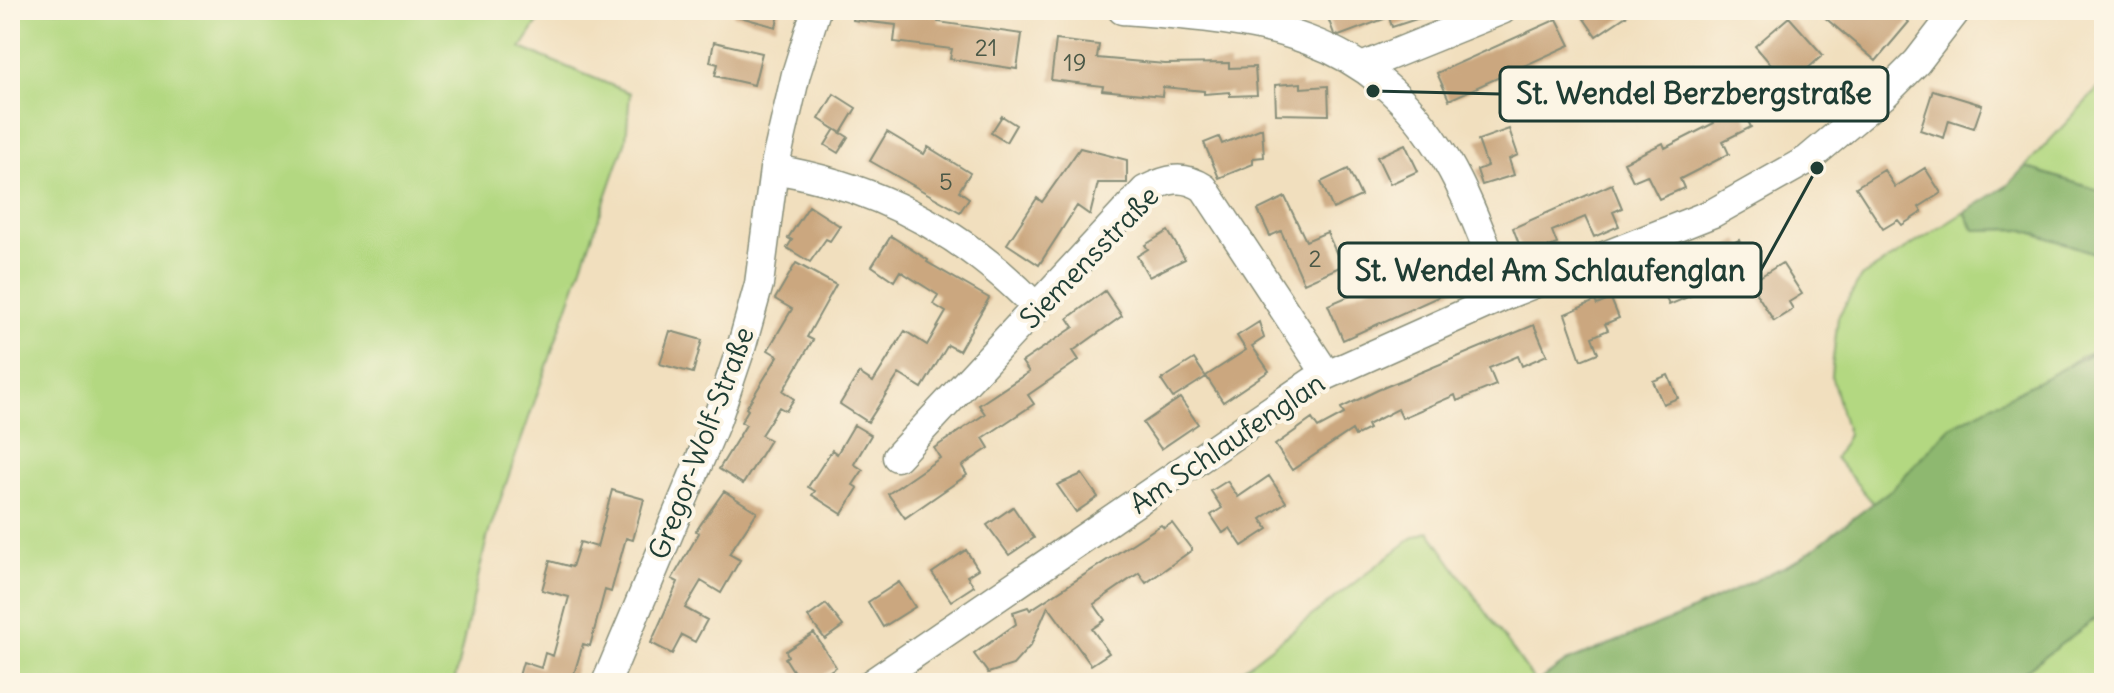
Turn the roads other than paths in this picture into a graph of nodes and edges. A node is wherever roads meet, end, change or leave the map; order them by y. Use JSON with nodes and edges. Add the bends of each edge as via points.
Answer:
{"nodes":[{"id":1,"x":816,"y":10,"type":"edge"},
{"id":2,"x":1122,"y":10,"type":"edge"},
{"id":3,"x":1502,"y":10,"type":"edge"},
{"id":4,"x":1957,"y":10,"type":"edge"},
{"id":5,"x":1364,"y":66,"type":"junction"},
{"id":6,"x":774,"y":169,"type":"junction"},
{"id":7,"x":1506,"y":295,"type":"junction"},
{"id":8,"x":1037,"y":308,"type":"junction"},
{"id":9,"x":1327,"y":375,"type":"junction"},
{"id":10,"x":897,"y":457,"type":"dead end"},
{"id":11,"x":606,"y":683,"type":"edge"},
{"id":12,"x":872,"y":683,"type":"edge"}],
"edges":[{"from":1,"to":6,"type":"street","name":"Gregor-Wolf-Straße"},
{"from":2,"to":5,"type":"street","via":[[1255,23],[1314,41]]},
{"from":3,"to":5,"type":"street"},
{"from":4,"to":7,"type":"street","name":"Am Schlaufenglan","via":[[1905,73],[1807,160],[1713,213]]},
{"from":5,"to":7,"type":"street","via":[[1443,154]]},
{"from":6,"to":8,"type":"street","via":[[907,209],[962,243]]},
{"from":6,"to":11,"type":"street","name":"Gregor-Wolf-Straße","via":[[759,284],[742,345],[717,419]]},
{"from":7,"to":9,"type":"street","name":"Am Schlaufenglan"},
{"from":8,"to":9,"type":"street","name":"Siemensstraße","via":[[1145,190],[1163,181],[1192,180],[1204,188]]},
{"from":8,"to":10,"type":"street","name":"Siemensstraße"},
{"from":9,"to":12,"type":"street","name":"Am Schlaufenglan"}]}
